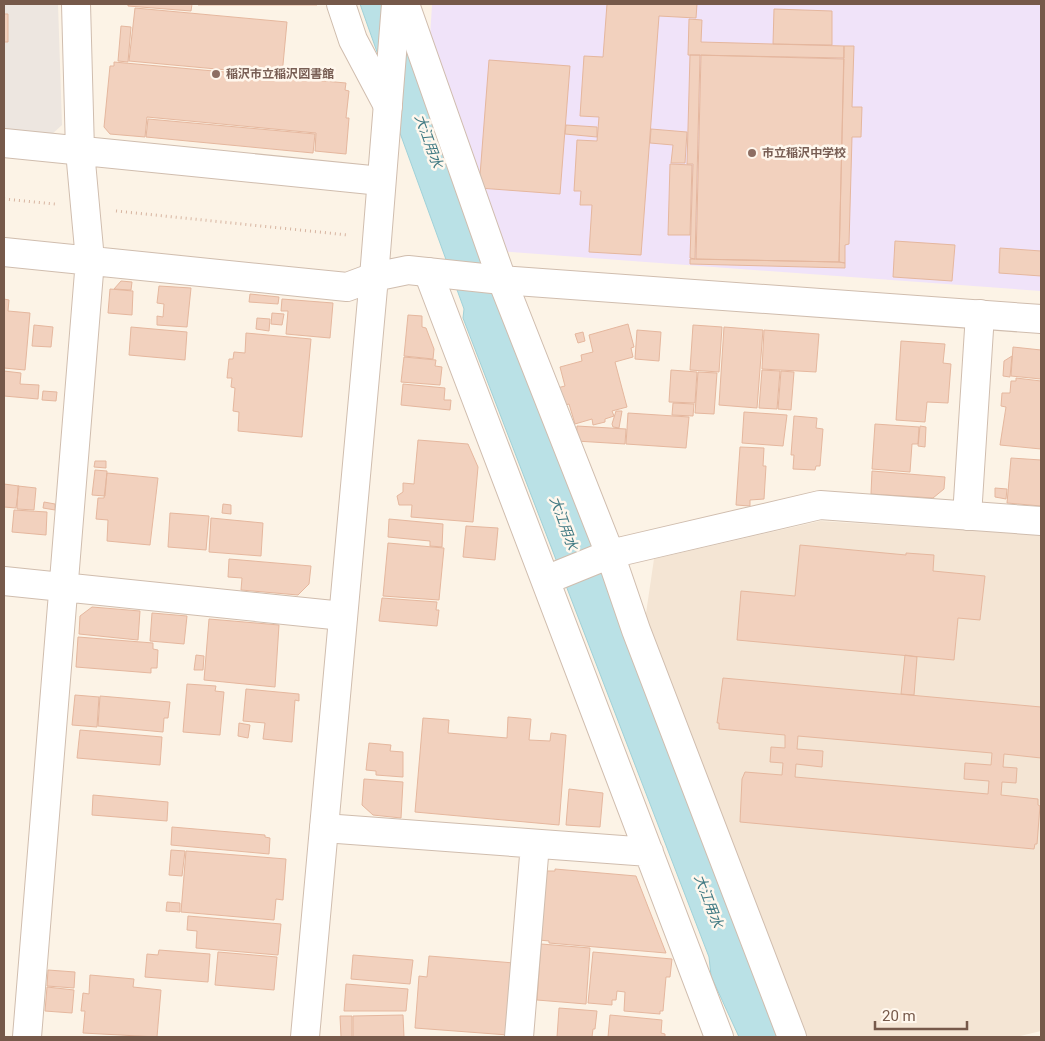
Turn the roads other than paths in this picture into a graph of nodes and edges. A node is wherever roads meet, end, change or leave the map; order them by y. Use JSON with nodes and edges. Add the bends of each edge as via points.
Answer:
{"nodes":[{"id":1,"x":76,"y":4,"type":"edge"},
{"id":2,"x":341,"y":4,"type":"edge"},
{"id":3,"x":396,"y":4,"type":"edge"},
{"id":4,"x":405,"y":4,"type":"edge"},
{"id":5,"x":388,"y":106,"type":"junction"},
{"id":6,"x":4,"y":143,"type":"edge"},
{"id":7,"x":80,"y":151,"type":"junction"},
{"id":8,"x":382,"y":181,"type":"junction"},
{"id":9,"x":4,"y":252,"type":"edge"},
{"id":10,"x":90,"y":260,"type":"junction"},
{"id":11,"x":438,"y":273,"type":"junction"},
{"id":12,"x":374,"y":277,"type":"junction"},
{"id":13,"x":500,"y":280,"type":"junction"},
{"id":14,"x":980,"y":314,"type":"junction"},
{"id":15,"x":1041,"y":319,"type":"edge"},
{"id":16,"x":967,"y":516,"type":"junction"},
{"id":17,"x":1041,"y":521,"type":"edge"},
{"id":18,"x":606,"y":555,"type":"junction"},
{"id":19,"x":552,"y":577,"type":"junction"},
{"id":20,"x":4,"y":581,"type":"edge"},
{"id":21,"x":63,"y":587,"type":"junction"},
{"id":22,"x":343,"y":616,"type":"junction"},
{"id":23,"x":324,"y":828,"type":"junction"},
{"id":24,"x":535,"y":844,"type":"junction"},
{"id":25,"x":649,"y":852,"type":"junction"},
{"id":26,"x":27,"y":1037,"type":"edge"},
{"id":27,"x":305,"y":1037,"type":"edge"},
{"id":28,"x":519,"y":1037,"type":"edge"},
{"id":29,"x":719,"y":1037,"type":"edge"},
{"id":30,"x":792,"y":1037,"type":"edge"}],
"edges":[{"from":1,"to":7,"type":"street"},
{"from":2,"to":5,"type":"street","via":[[353,40]]},
{"from":3,"to":5,"type":"street"},
{"from":4,"to":13,"type":"street"},
{"from":5,"to":8,"type":"street"},
{"from":6,"to":7,"type":"street"},
{"from":7,"to":8,"type":"street"},
{"from":7,"to":10,"type":"street"},
{"from":8,"to":12,"type":"street"},
{"from":9,"to":10,"type":"street"},
{"from":10,"to":12,"type":"street","via":[[347,287]]},
{"from":10,"to":21,"type":"street"},
{"from":11,"to":12,"type":"street","via":[[408,270]]},
{"from":11,"to":13,"type":"street"},
{"from":11,"to":19,"type":"street"},
{"from":12,"to":22,"type":"street"},
{"from":13,"to":14,"type":"street"},
{"from":13,"to":18,"type":"street"},
{"from":14,"to":15,"type":"street"},
{"from":14,"to":16,"type":"street"},
{"from":16,"to":17,"type":"street"},
{"from":16,"to":18,"type":"street","via":[[820,505]]},
{"from":18,"to":19,"type":"street"},
{"from":18,"to":30,"type":"street"},
{"from":19,"to":25,"type":"street"},
{"from":20,"to":21,"type":"street"},
{"from":21,"to":22,"type":"street"},
{"from":21,"to":26,"type":"street"},
{"from":22,"to":23,"type":"street"},
{"from":23,"to":24,"type":"street"},
{"from":23,"to":27,"type":"street"},
{"from":24,"to":25,"type":"street"},
{"from":24,"to":28,"type":"street"},
{"from":25,"to":29,"type":"street"}]}
